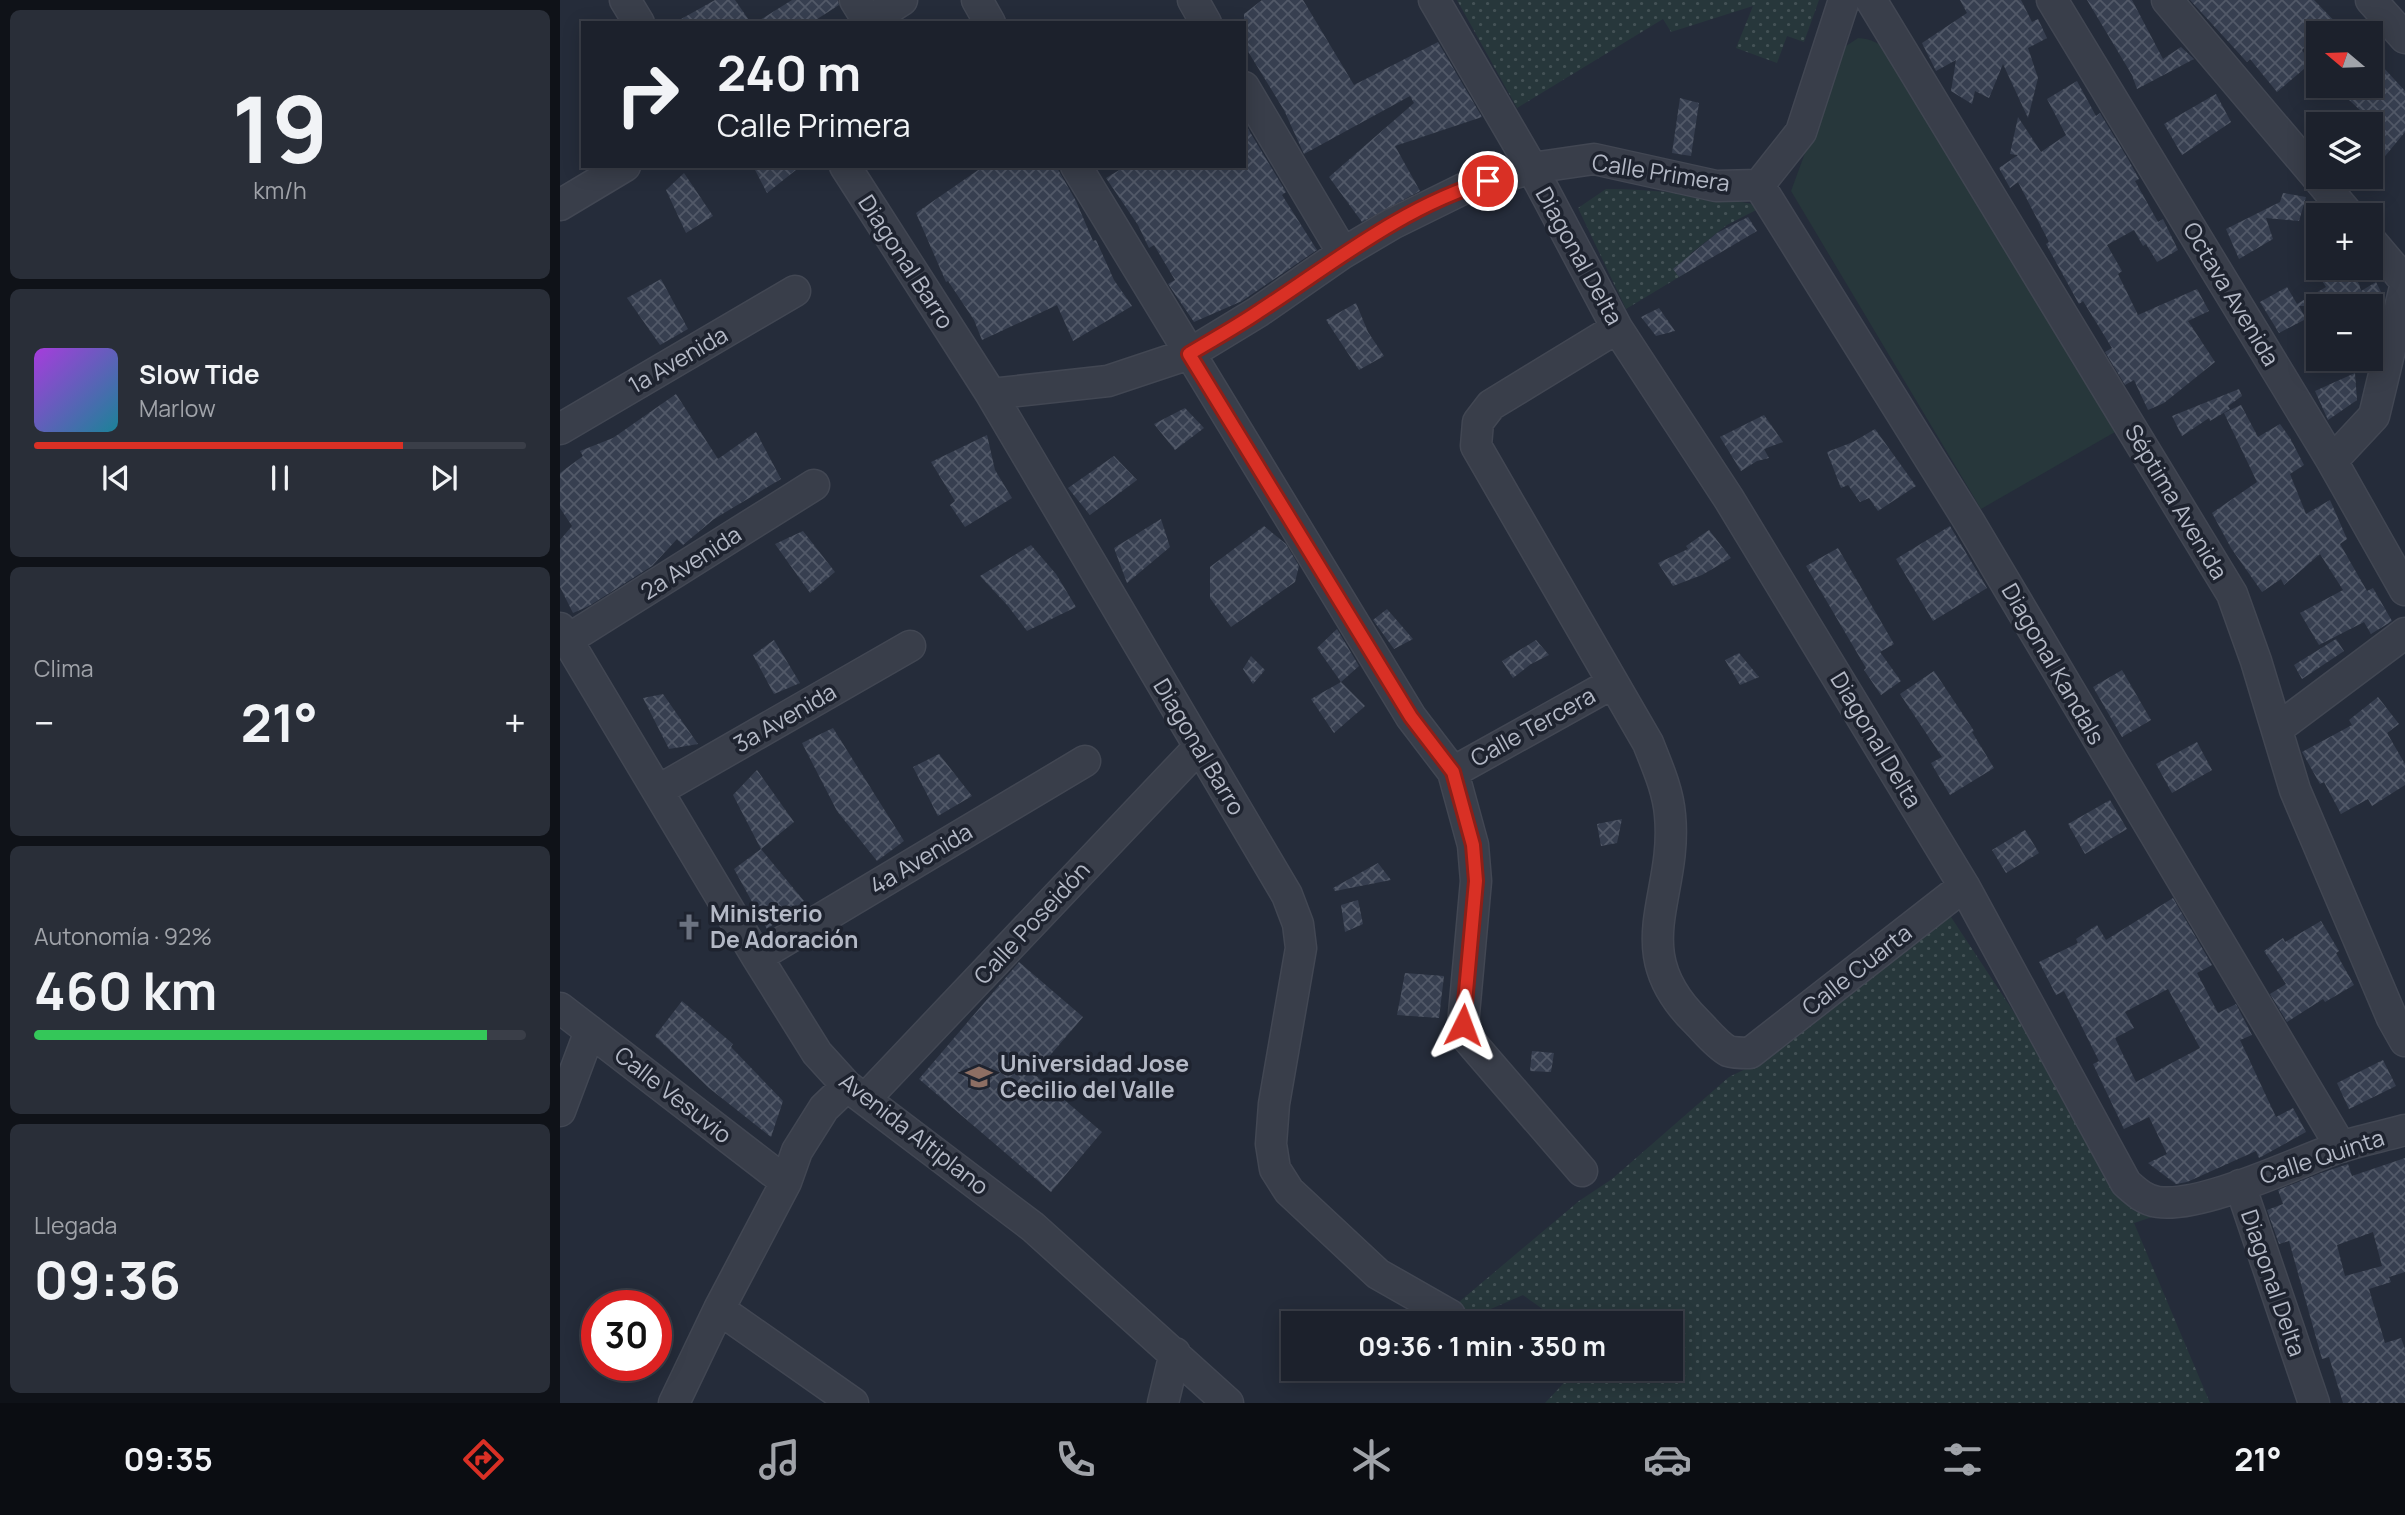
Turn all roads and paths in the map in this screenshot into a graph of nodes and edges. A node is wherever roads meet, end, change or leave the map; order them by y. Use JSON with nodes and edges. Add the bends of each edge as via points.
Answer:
{"nodes":[{"id":1,"x":625,"y":0,"type":"edge"},
{"id":2,"x":902,"y":0,"type":"edge"},
{"id":3,"x":977,"y":0,"type":"edge"},
{"id":4,"x":1193,"y":0,"type":"edge"},
{"id":5,"x":1434,"y":0,"type":"edge"},
{"id":6,"x":1844,"y":0,"type":"edge"},
{"id":7,"x":1871,"y":0,"type":"edge"},
{"id":8,"x":2052,"y":0,"type":"edge"},
{"id":9,"x":2167,"y":0,"type":"edge"},
{"id":10,"x":2371,"y":0,"type":"edge"},
{"id":11,"x":863,"y":15,"type":"edge"},
{"id":12,"x":638,"y":21,"type":"edge"},
{"id":13,"x":989,"y":21,"type":"edge"},
{"id":14,"x":1205,"y":21,"type":"edge"},
{"id":15,"x":2405,"y":38,"type":"edge"},
{"id":16,"x":1246,"y":90,"type":"edge"},
{"id":17,"x":622,"y":168,"type":"edge"},
{"id":18,"x":846,"y":168,"type":"edge"},
{"id":19,"x":1077,"y":168,"type":"edge"},
{"id":20,"x":1532,"y":168,"type":"junction"},
{"id":21,"x":1759,"y":185,"type":"junction"},
{"id":22,"x":2339,"y":203,"type":"edge"},
{"id":23,"x":560,"y":205,"type":"edge"},
{"id":24,"x":1343,"y":253,"type":"junction"},
{"id":25,"x":2383,"y":255,"type":"edge"},
{"id":26,"x":2405,"y":281,"type":"edge"},
{"id":27,"x":2405,"y":287,"type":"edge"},
{"id":28,"x":796,"y":291,"type":"dead end"},
{"id":29,"x":1618,"y":328,"type":"junction"},
{"id":30,"x":1189,"y":354,"type":"junction"},
{"id":31,"x":991,"y":394,"type":"junction"},
{"id":32,"x":560,"y":429,"type":"edge"},
{"id":33,"x":2332,"y":461,"type":"junction"},
{"id":34,"x":814,"y":485,"type":"dead end"},
{"id":35,"x":2405,"y":590,"type":"edge"},
{"id":36,"x":2405,"y":633,"type":"edge"},
{"id":37,"x":564,"y":634,"type":"edge"},
{"id":38,"x":911,"y":646,"type":"dead end"},
{"id":39,"x":1613,"y":683,"type":"junction"},
{"id":40,"x":2277,"y":729,"type":"junction"},
{"id":41,"x":1199,"y":747,"type":"junction"},
{"id":42,"x":1085,"y":761,"type":"dead end"},
{"id":43,"x":1453,"y":772,"type":"junction"},
{"id":44,"x":659,"y":790,"type":"junction"},
{"id":45,"x":1964,"y":886,"type":"junction"},
{"id":46,"x":757,"y":957,"type":"junction"},
{"id":47,"x":560,"y":1008,"type":"edge"},
{"id":48,"x":590,"y":1031,"type":"junction"},
{"id":49,"x":2405,"y":1041,"type":"edge"},
{"id":50,"x":856,"y":1092,"type":"junction"},
{"id":51,"x":560,"y":1111,"type":"edge"},
{"id":52,"x":2405,"y":1130,"type":"edge"},
{"id":53,"x":2341,"y":1147,"type":"junction"},
{"id":54,"x":1582,"y":1171,"type":"dead end"},
{"id":55,"x":786,"y":1182,"type":"junction"},
{"id":56,"x":2240,"y":1185,"type":"junction"},
{"id":57,"x":719,"y":1309,"type":"junction"},
{"id":58,"x":1443,"y":1311,"type":"edge"},
{"id":59,"x":1175,"y":1353,"type":"junction"},
{"id":60,"x":674,"y":1403,"type":"edge"},
{"id":61,"x":853,"y":1403,"type":"edge"},
{"id":62,"x":1163,"y":1403,"type":"edge"},
{"id":63,"x":1227,"y":1403,"type":"edge"},
{"id":64,"x":2314,"y":1403,"type":"edge"}],
"edges":[{"from":1,"to":12,"type":"street"},
{"from":2,"to":11,"type":"street"},
{"from":3,"to":13,"type":"street"},
{"from":4,"to":14,"type":"street"},
{"from":5,"to":20,"type":"street","name":"Diagonal Delta"},
{"from":6,"to":21,"type":"street","name":"Calle Primera","via":[[1801,132]]},
{"from":7,"to":40,"type":"street","name":"Séptima Avenida","via":[[2232,594]]},
{"from":8,"to":33,"type":"street","name":"Octava Avenida"},
{"from":9,"to":22,"type":"street"},
{"from":10,"to":15,"type":"street"},
{"from":16,"to":24,"type":"street"},
{"from":17,"to":23,"type":"street"},
{"from":18,"to":31,"type":"street","name":"Diagonal Barro"},
{"from":19,"to":30,"type":"street"},
{"from":20,"to":21,"type":"street","name":"Calle Primera","via":[[1594,159],[1716,186]]},
{"from":20,"to":24,"type":"street","name":"Calle Primera","via":[[1465,188]]},
{"from":20,"to":29,"type":"street","name":"Diagonal Delta"},
{"from":21,"to":53,"type":"street","name":"Diagonal Kandals","via":[[1970,523]]},
{"from":24,"to":30,"type":"street","name":"Calle Primera"},
{"from":25,"to":26,"type":"street"},
{"from":27,"to":33,"type":"street","via":[[2374,416]]},
{"from":28,"to":32,"type":"street","name":"1a Avenida"},
{"from":29,"to":39,"type":"street","via":[[1491,405],[1478,422],[1475,446]]},
{"from":29,"to":45,"type":"street","name":"Diagonal Delta","via":[[1729,499]]},
{"from":30,"to":31,"type":"street","name":"Calle Primera","via":[[1108,381]]},
{"from":30,"to":43,"type":"street","via":[[1411,717]]},
{"from":31,"to":41,"type":"street","name":"Diagonal Barro"},
{"from":33,"to":35,"type":"street","name":"Octava Avenida"},
{"from":34,"to":37,"type":"street","name":"2a Avenida"},
{"from":36,"to":40,"type":"street"},
{"from":37,"to":44,"type":"street","name":"Avenida Altiplano"},
{"from":38,"to":44,"type":"street","name":"3a Avenida"},
{"from":39,"to":43,"type":"street","name":"Calle Tercera"},
{"from":39,"to":45,"type":"street","name":"Calle Cuarta","via":[[1648,743],[1670,814],[1668,869],[1658,923],[1657,954],[1664,981],[1692,1017],[1729,1051],[1750,1053]]},
{"from":40,"to":49,"type":"street","name":"Séptima Avenida","via":[[2295,790]]},
{"from":41,"to":50,"type":"street","name":"Calle Poseidón"},
{"from":41,"to":58,"type":"street","name":"Diagonal Barro","via":[[1287,895],[1298,924],[1301,948],[1271,1144],[1275,1169],[1289,1191],[1378,1273]]},
{"from":42,"to":46,"type":"street","name":"4a Avenida"},
{"from":43,"to":54,"type":"street","via":[[1473,845],[1476,881],[1463,1025],[1468,1040]]},
{"from":44,"to":46,"type":"street","name":"Avenida Altiplano"},
{"from":45,"to":56,"type":"street","name":"Diagonal Delta","via":[[2126,1183],[2156,1202],[2178,1202]]},
{"from":46,"to":50,"type":"street","name":"Avenida Altiplano","via":[[817,1053]]},
{"from":47,"to":48,"type":"street","name":"Calle Vesuvio"},
{"from":48,"to":51,"type":"street"},
{"from":48,"to":55,"type":"street","name":"Calle Vesuvio"},
{"from":50,"to":55,"type":"street","name":"Calle Poseidón","via":[[824,1108],[797,1151]]},
{"from":50,"to":59,"type":"street","name":"Avenida Altiplano","via":[[1033,1227]]},
{"from":52,"to":53,"type":"street","name":"Calle Quinta"},
{"from":53,"to":56,"type":"street","name":"Calle Quinta"},
{"from":55,"to":57,"type":"street","name":"Calle Poseidón"},
{"from":56,"to":64,"type":"street","name":"Diagonal Delta"},
{"from":57,"to":60,"type":"street","name":"Calle Poseidón"},
{"from":57,"to":61,"type":"street"},
{"from":59,"to":62,"type":"street"},
{"from":59,"to":63,"type":"street","name":"Avenida Altiplano"}]}
